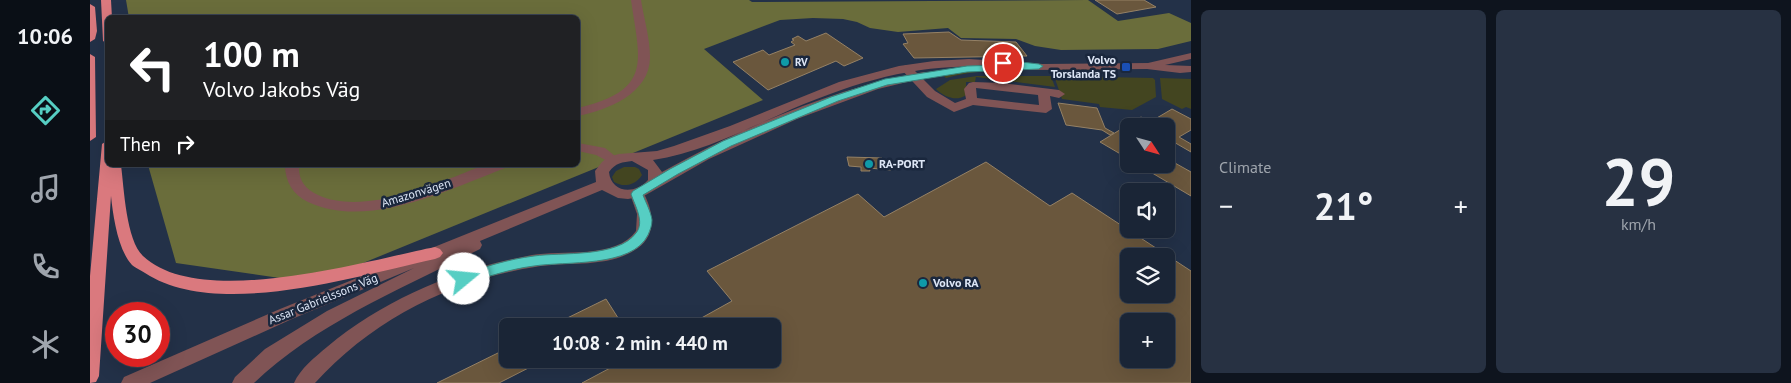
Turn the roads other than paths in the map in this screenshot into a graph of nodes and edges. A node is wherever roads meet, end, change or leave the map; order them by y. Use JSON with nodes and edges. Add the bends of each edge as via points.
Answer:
{"nodes":[{"id":1,"x":106,"y":0,"type":"edge"},
{"id":2,"x":636,"y":0,"type":"edge"},
{"id":3,"x":90,"y":7,"type":"edge"},
{"id":4,"x":107,"y":15,"type":"edge"},
{"id":5,"x":90,"y":39,"type":"edge"},
{"id":6,"x":1191,"y":56,"type":"edge"},
{"id":7,"x":90,"y":57,"type":"edge"},
{"id":8,"x":1147,"y":66,"type":"junction"},
{"id":9,"x":1191,"y":68,"type":"edge"},
{"id":10,"x":910,"y":72,"type":"junction"},
{"id":11,"x":1043,"y":92,"type":"junction"},
{"id":12,"x":1059,"y":94,"type":"dead end"},
{"id":13,"x":972,"y":101,"type":"junction"},
{"id":14,"x":580,"y":111,"type":"edge"},
{"id":15,"x":90,"y":137,"type":"edge"},
{"id":16,"x":580,"y":147,"type":"edge"},
{"id":17,"x":637,"y":158,"type":"junction"},
{"id":18,"x":613,"y":160,"type":"junction"},
{"id":19,"x":108,"y":167,"type":"edge"},
{"id":20,"x":111,"y":167,"type":"edge"},
{"id":21,"x":292,"y":167,"type":"edge"},
{"id":22,"x":494,"y":167,"type":"edge"},
{"id":23,"x":604,"y":184,"type":"junction"},
{"id":24,"x":652,"y":184,"type":"junction"},
{"id":25,"x":637,"y":194,"type":"junction"},
{"id":26,"x":518,"y":219,"type":"junction"},
{"id":27,"x":435,"y":253,"type":"junction"},
{"id":28,"x":90,"y":376,"type":"edge"},
{"id":29,"x":130,"y":383,"type":"edge"},
{"id":30,"x":240,"y":383,"type":"edge"},
{"id":31,"x":303,"y":383,"type":"edge"}],
"edges":[{"from":1,"to":4,"type":"highway"},
{"from":2,"to":14,"type":"street","via":[[644,58],[640,75],[630,88],[615,98]]},
{"from":3,"to":5,"type":"highway"},
{"from":6,"to":8,"type":"street"},
{"from":7,"to":15,"type":"highway"},
{"from":8,"to":9,"type":"street"},
{"from":8,"to":10,"type":"street","via":[[1039,66]]},
{"from":10,"to":13,"type":"street","via":[[931,94],[954,108]]},
{"from":10,"to":17,"type":"street","via":[[876,74],[842,84],[700,142]]},
{"from":10,"to":24,"type":"street","via":[[834,99],[727,144]]},
{"from":11,"to":12,"type":"street"},
{"from":11,"to":13,"type":"street","via":[[976,84],[970,89]]},
{"from":11,"to":13,"type":"street","via":[[1046,109]]},
{"from":16,"to":18,"type":"street","via":[[600,152]]},
{"from":17,"to":18,"type":"street"},
{"from":17,"to":24,"type":"street","via":[[653,168]]},
{"from":18,"to":23,"type":"street","via":[[602,171]]},
{"from":19,"to":28,"type":"highway"},
{"from":20,"to":27,"type":"highway","via":[[121,223],[129,245],[137,260],[165,278],[198,286],[251,288],[296,282]]},
{"from":21,"to":22,"type":"street","name":"Amazonvägen","via":[[295,184],[309,197],[325,204],[350,207],[400,199]]},
{"from":23,"to":25,"type":"street","via":[[618,193]]},
{"from":23,"to":26,"type":"street","name":"Assar Gabrielssons Väg"},
{"from":24,"to":25,"type":"street"},
{"from":25,"to":31,"type":"street","via":[[646,226],[632,245],[612,254],[542,260],[499,268],[425,295],[360,332]]},
{"from":26,"to":27,"type":"street","name":"Assar Gabrielssons Väg"},
{"from":26,"to":30,"type":"street","name":"Assar Gabrielssons Väg","via":[[469,249],[332,316],[271,355]]},
{"from":27,"to":29,"type":"street","name":"Assar Gabrielssons Väg"}]}
